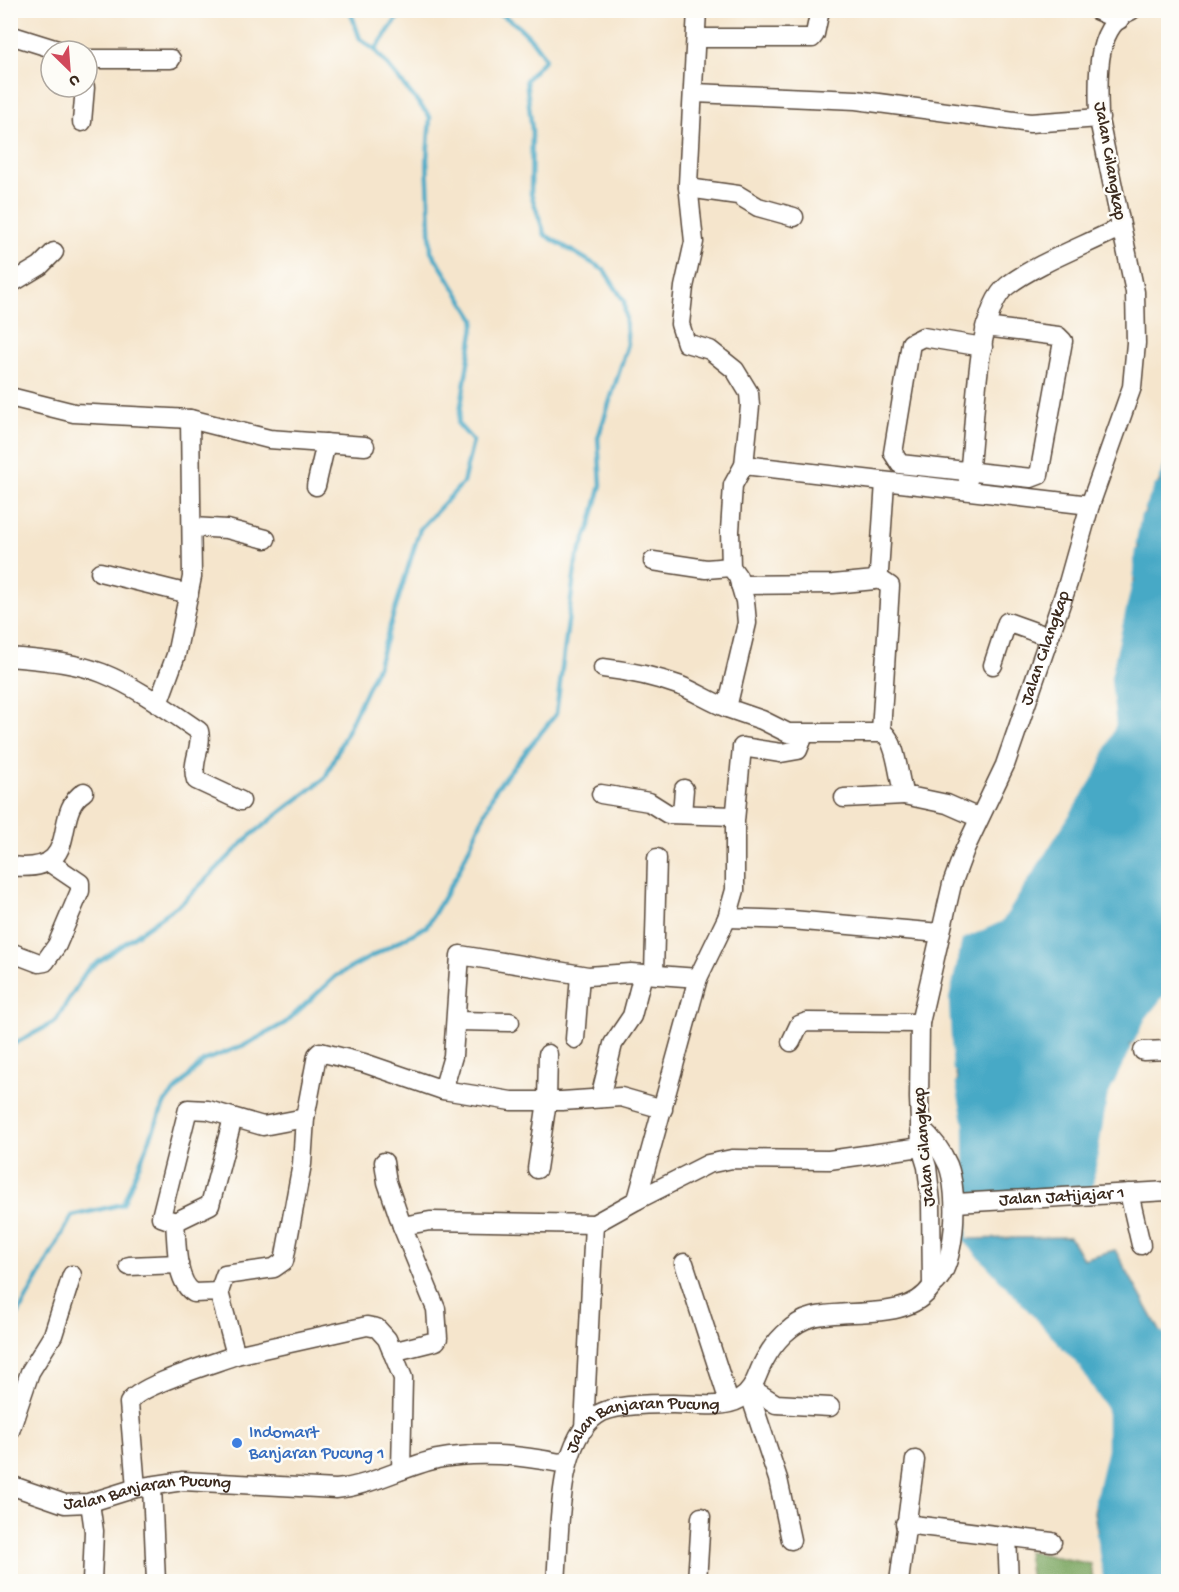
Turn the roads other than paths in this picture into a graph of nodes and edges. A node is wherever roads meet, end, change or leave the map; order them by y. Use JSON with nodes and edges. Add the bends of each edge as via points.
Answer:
{"nodes":[{"id":1,"x":697,"y":10,"type":"edge"},
{"id":2,"x":820,"y":10,"type":"edge"},
{"id":3,"x":1096,"y":10,"type":"edge"},
{"id":4,"x":1126,"y":15,"type":"edge"},
{"id":5,"x":10,"y":35,"type":"edge"},
{"id":6,"x":696,"y":38,"type":"junction"},
{"id":7,"x":39,"y":44,"type":"edge"},
{"id":8,"x":99,"y":59,"type":"edge"},
{"id":9,"x":171,"y":59,"type":"dead end"},
{"id":10,"x":694,"y":93,"type":"junction"},
{"id":11,"x":84,"y":99,"type":"edge"},
{"id":12,"x":1100,"y":118,"type":"junction"},
{"id":13,"x":82,"y":122,"type":"dead end"},
{"id":14,"x":688,"y":188,"type":"junction"},
{"id":15,"x":794,"y":217,"type":"dead end"},
{"id":16,"x":1120,"y":232,"type":"junction"},
{"id":17,"x":54,"y":252,"type":"dead end"},
{"id":18,"x":10,"y":284,"type":"edge"},
{"id":19,"x":985,"y":327,"type":"junction"},
{"id":20,"x":983,"y":347,"type":"junction"},
{"id":21,"x":10,"y":398,"type":"edge"},
{"id":22,"x":190,"y":419,"type":"junction"},
{"id":23,"x":326,"y":443,"type":"junction"},
{"id":24,"x":365,"y":446,"type":"dead end"},
{"id":25,"x":744,"y":465,"type":"junction"},
{"id":26,"x":970,"y":470,"type":"junction"},
{"id":27,"x":885,"y":482,"type":"junction"},
{"id":28,"x":316,"y":486,"type":"dead end"},
{"id":29,"x":966,"y":491,"type":"junction"},
{"id":30,"x":1090,"y":505,"type":"junction"},
{"id":31,"x":192,"y":527,"type":"junction"},
{"id":32,"x":266,"y":538,"type":"dead end"},
{"id":33,"x":653,"y":561,"type":"dead end"},
{"id":34,"x":731,"y":567,"type":"junction"},
{"id":35,"x":100,"y":573,"type":"dead end"},
{"id":36,"x":878,"y":578,"type":"junction"},
{"id":37,"x":740,"y":585,"type":"junction"},
{"id":38,"x":189,"y":594,"type":"junction"},
{"id":39,"x":1050,"y":637,"type":"junction"},
{"id":40,"x":10,"y":657,"type":"edge"},
{"id":41,"x":993,"y":665,"type":"dead end"},
{"id":42,"x":603,"y":668,"type":"dead end"},
{"id":43,"x":158,"y":704,"type":"junction"},
{"id":44,"x":727,"y":708,"type":"junction"},
{"id":45,"x":880,"y":732,"type":"junction"},
{"id":46,"x":804,"y":735,"type":"junction"},
{"id":47,"x":684,"y":789,"type":"dead end"},
{"id":48,"x":84,"y":792,"type":"dead end"},
{"id":49,"x":601,"y":794,"type":"dead end"},
{"id":50,"x":904,"y":795,"type":"junction"},
{"id":51,"x":844,"y":798,"type":"dead end"},
{"id":52,"x":241,"y":801,"type":"dead end"},
{"id":53,"x":682,"y":814,"type":"junction"},
{"id":54,"x":735,"y":816,"type":"junction"},
{"id":55,"x":979,"y":818,"type":"junction"},
{"id":56,"x":657,"y":858,"type":"dead end"},
{"id":57,"x":49,"y":862,"type":"junction"},
{"id":58,"x":10,"y":866,"type":"edge"},
{"id":59,"x":727,"y":918,"type":"junction"},
{"id":60,"x":940,"y":933,"type":"junction"},
{"id":61,"x":10,"y":952,"type":"edge"},
{"id":62,"x":648,"y":974,"type":"junction"},
{"id":63,"x":580,"y":975,"type":"junction"},
{"id":64,"x":698,"y":978,"type":"junction"},
{"id":65,"x":456,"y":1021,"type":"junction"},
{"id":66,"x":510,"y":1022,"type":"dead end"},
{"id":67,"x":920,"y":1023,"type":"junction"},
{"id":68,"x":575,"y":1039,"type":"dead end"},
{"id":69,"x":791,"y":1042,"type":"dead end"},
{"id":70,"x":1168,"y":1050,"type":"edge"},
{"id":71,"x":1143,"y":1051,"type":"dead end"},
{"id":72,"x":549,"y":1054,"type":"dead end"},
{"id":73,"x":443,"y":1090,"type":"junction"},
{"id":74,"x":600,"y":1098,"type":"junction"},
{"id":75,"x":547,"y":1101,"type":"junction"},
{"id":76,"x":663,"y":1108,"type":"junction"},
{"id":77,"x":233,"y":1118,"type":"junction"},
{"id":78,"x":305,"y":1118,"type":"junction"},
{"id":79,"x":920,"y":1127,"type":"junction"},
{"id":80,"x":921,"y":1147,"type":"junction"},
{"id":81,"x":384,"y":1162,"type":"dead end"},
{"id":82,"x":537,"y":1169,"type":"dead end"},
{"id":83,"x":1168,"y":1191,"type":"edge"},
{"id":84,"x":1129,"y":1193,"type":"junction"},
{"id":85,"x":637,"y":1200,"type":"junction"},
{"id":86,"x":964,"y":1203,"type":"junction"},
{"id":87,"x":175,"y":1222,"type":"junction"},
{"id":88,"x":594,"y":1224,"type":"junction"},
{"id":89,"x":402,"y":1226,"type":"junction"},
{"id":90,"x":1141,"y":1245,"type":"dead end"},
{"id":91,"x":684,"y":1263,"type":"dead end"},
{"id":92,"x":179,"y":1264,"type":"junction"},
{"id":93,"x":129,"y":1266,"type":"dead end"},
{"id":94,"x":72,"y":1275,"type":"dead end"},
{"id":95,"x":930,"y":1289,"type":"junction"},
{"id":96,"x":219,"y":1292,"type":"junction"},
{"id":97,"x":392,"y":1352,"type":"junction"},
{"id":98,"x":236,"y":1355,"type":"junction"},
{"id":99,"x":750,"y":1390,"type":"junction"},
{"id":100,"x":729,"y":1402,"type":"junction"},
{"id":101,"x":830,"y":1407,"type":"dead end"},
{"id":102,"x":584,"y":1429,"type":"junction"},
{"id":103,"x":10,"y":1431,"type":"edge"},
{"id":104,"x":567,"y":1461,"type":"junction"},
{"id":105,"x":915,"y":1461,"type":"dead end"},
{"id":106,"x":401,"y":1470,"type":"junction"},
{"id":107,"x":10,"y":1485,"type":"edge"},
{"id":108,"x":144,"y":1487,"type":"junction"},
{"id":109,"x":90,"y":1503,"type":"junction"},
{"id":110,"x":701,"y":1517,"type":"dead end"},
{"id":111,"x":905,"y":1524,"type":"junction"},
{"id":112,"x":1007,"y":1536,"type":"junction"},
{"id":113,"x":791,"y":1540,"type":"dead end"},
{"id":114,"x":1052,"y":1542,"type":"dead end"},
{"id":115,"x":92,"y":1581,"type":"edge"},
{"id":116,"x":156,"y":1581,"type":"edge"},
{"id":117,"x":556,"y":1581,"type":"edge"},
{"id":118,"x":697,"y":1581,"type":"edge"},
{"id":119,"x":898,"y":1581,"type":"edge"},
{"id":120,"x":1009,"y":1581,"type":"edge"}],
"edges":[{"from":1,"to":6,"type":"street"},
{"from":2,"to":6,"type":"street","via":[[812,38]]},
{"from":3,"to":4,"type":"street"},
{"from":4,"to":12,"type":"street","name":"Jalan Cilangkap","via":[[1105,39],[1101,54],[1097,93]]},
{"from":5,"to":7,"type":"street"},
{"from":6,"to":10,"type":"street"},
{"from":8,"to":9,"type":"street"},
{"from":10,"to":12,"type":"street","via":[[856,100],[1030,123]]},
{"from":10,"to":14,"type":"street"},
{"from":11,"to":13,"type":"street"},
{"from":12,"to":16,"type":"street","name":"Jalan Cilangkap"},
{"from":14,"to":15,"type":"street","via":[[738,195],[758,207]]},
{"from":14,"to":25,"type":"street","via":[[694,242],[684,287],[682,335],[686,343],[710,350],[735,370],[749,393]]},
{"from":16,"to":19,"type":"street","via":[[1113,231],[1008,285],[994,301]]},
{"from":16,"to":30,"type":"street","name":"Jalan Cilangkap","via":[[1135,292],[1132,387]]},
{"from":17,"to":18,"type":"street","via":[[40,266]]},
{"from":19,"to":20,"type":"street"},
{"from":19,"to":26,"type":"street","via":[[1058,336],[1064,345],[1040,475],[1031,478]]},
{"from":20,"to":26,"type":"street"},
{"from":20,"to":26,"type":"street","via":[[922,338],[911,343],[893,453],[903,465]]},
{"from":21,"to":22,"type":"street","via":[[74,413]]},
{"from":22,"to":23,"type":"street","via":[[269,439]]},
{"from":22,"to":31,"type":"street"},
{"from":23,"to":24,"type":"street"},
{"from":23,"to":28,"type":"street"},
{"from":25,"to":27,"type":"street"},
{"from":25,"to":34,"type":"street","via":[[731,493]]},
{"from":26,"to":29,"type":"street"},
{"from":27,"to":29,"type":"street"},
{"from":27,"to":36,"type":"street"},
{"from":29,"to":30,"type":"street"},
{"from":30,"to":39,"type":"street","name":"Jalan Cilangkap"},
{"from":31,"to":32,"type":"street"},
{"from":31,"to":38,"type":"street","via":[[194,555]]},
{"from":33,"to":34,"type":"street","via":[[705,569]]},
{"from":34,"to":37,"type":"street"},
{"from":35,"to":38,"type":"street"},
{"from":36,"to":37,"type":"street","via":[[871,583]]},
{"from":36,"to":45,"type":"street","via":[[890,586]]},
{"from":37,"to":44,"type":"street","via":[[746,601],[747,623]]},
{"from":38,"to":43,"type":"street","via":[[176,655]]},
{"from":39,"to":41,"type":"street","via":[[1007,622]]},
{"from":39,"to":55,"type":"street","name":"Jalan Cilangkap","via":[[1005,765]]},
{"from":40,"to":43,"type":"street","via":[[52,661],[100,673]]},
{"from":42,"to":44,"type":"street","via":[[625,670],[682,687]]},
{"from":43,"to":52,"type":"street","via":[[198,731],[196,780]]},
{"from":44,"to":46,"type":"street","via":[[788,733]]},
{"from":45,"to":46,"type":"street"},
{"from":45,"to":50,"type":"street","via":[[890,738]]},
{"from":46,"to":54,"type":"street","via":[[798,750],[790,754],[742,747]]},
{"from":47,"to":53,"type":"street"},
{"from":48,"to":57,"type":"street","via":[[76,797],[60,850]]},
{"from":49,"to":53,"type":"street","via":[[649,801],[668,814]]},
{"from":50,"to":51,"type":"street"},
{"from":50,"to":55,"type":"street","via":[[947,804]]},
{"from":53,"to":54,"type":"street"},
{"from":54,"to":59,"type":"street","via":[[735,890]]},
{"from":55,"to":60,"type":"street","name":"Jalan Cilangkap","via":[[952,884]]},
{"from":56,"to":62,"type":"street"},
{"from":57,"to":58,"type":"street","via":[[37,867]]},
{"from":57,"to":61,"type":"street","via":[[80,883],[57,945],[45,962],[39,963]]},
{"from":59,"to":60,"type":"street"},
{"from":59,"to":64,"type":"street"},
{"from":60,"to":67,"type":"street","name":"Jalan Cilangkap"},
{"from":62,"to":63,"type":"street"},
{"from":62,"to":64,"type":"street"},
{"from":62,"to":74,"type":"street","via":[[632,1016],[613,1044]]},
{"from":63,"to":65,"type":"street","via":[[460,956]]},
{"from":63,"to":68,"type":"street"},
{"from":64,"to":76,"type":"street"},
{"from":65,"to":66,"type":"street"},
{"from":65,"to":73,"type":"street","via":[[453,1056]]},
{"from":67,"to":69,"type":"street","via":[[807,1022],[800,1025]]},
{"from":67,"to":79,"type":"street","name":"Jalan Cilangkap"},
{"from":70,"to":71,"type":"street"},
{"from":72,"to":75,"type":"street"},
{"from":73,"to":75,"type":"street","via":[[511,1101]]},
{"from":73,"to":78,"type":"street","via":[[320,1052]]},
{"from":74,"to":75,"type":"street"},
{"from":74,"to":76,"type":"street","via":[[621,1097]]},
{"from":75,"to":82,"type":"street"},
{"from":76,"to":85,"type":"street"},
{"from":77,"to":78,"type":"street","via":[[263,1126]]},
{"from":77,"to":87,"type":"street","via":[[210,1205]]},
{"from":77,"to":87,"type":"street","via":[[201,1108],[187,1111],[160,1217]]},
{"from":78,"to":96,"type":"street","via":[[302,1164],[284,1261],[274,1268],[225,1275]]},
{"from":79,"to":80,"type":"street","name":"Jalan Cilangkap"},
{"from":79,"to":86,"type":"street","via":[[948,1164]]},
{"from":80,"to":85,"type":"street","via":[[829,1160],[732,1159],[708,1164]]},
{"from":80,"to":95,"type":"street","name":"Jalan Cilangkap","via":[[931,1202]]},
{"from":81,"to":89,"type":"street"},
{"from":83,"to":84,"type":"street","name":"Jalan Jatijajar 1"},
{"from":84,"to":86,"type":"street","name":"Jalan Jatijajar 1"},
{"from":84,"to":90,"type":"street"},
{"from":85,"to":88,"type":"street"},
{"from":86,"to":95,"type":"street","via":[[943,1274]]},
{"from":87,"to":92,"type":"street"},
{"from":88,"to":89,"type":"street","via":[[430,1221]]},
{"from":88,"to":102,"type":"street"},
{"from":89,"to":97,"type":"street","via":[[436,1309],[438,1338]]},
{"from":91,"to":100,"type":"street"},
{"from":92,"to":93,"type":"street"},
{"from":92,"to":96,"type":"street","via":[[191,1292]]},
{"from":94,"to":103,"type":"street","via":[[53,1335],[30,1372]]},
{"from":95,"to":99,"type":"street","name":"Jalan Banjaran Pucung","via":[[915,1302],[887,1310],[831,1313],[810,1317],[791,1327],[764,1360]]},
{"from":96,"to":98,"type":"street"},
{"from":97,"to":98,"type":"street","via":[[380,1330],[367,1326]]},
{"from":97,"to":106,"type":"street","via":[[403,1378]]},
{"from":98,"to":108,"type":"street","via":[[131,1398]]},
{"from":99,"to":100,"type":"street","name":"Jalan Banjaran Pucung","via":[[739,1400]]},
{"from":99,"to":101,"type":"street","via":[[776,1404]]},
{"from":99,"to":113,"type":"street","via":[[778,1479]]},
{"from":100,"to":102,"type":"street","name":"Jalan Banjaran Pucung","via":[[638,1404],[597,1414]]},
{"from":102,"to":104,"type":"street","name":"Jalan Banjaran Pucung","via":[[575,1437]]},
{"from":104,"to":106,"type":"street","name":"Jalan Banjaran Pucung","via":[[484,1453]]},
{"from":104,"to":117,"type":"street"},
{"from":105,"to":111,"type":"street"},
{"from":106,"to":108,"type":"street","name":"Jalan Banjaran Pucung","via":[[354,1487],[336,1489],[194,1481]]},
{"from":107,"to":109,"type":"street","name":"Jalan Banjaran Pucung","via":[[65,1504]]},
{"from":108,"to":109,"type":"street","name":"Jalan Banjaran Pucung"},
{"from":108,"to":116,"type":"street"},
{"from":109,"to":115,"type":"street","via":[[94,1531]]},
{"from":110,"to":118,"type":"street"},
{"from":111,"to":112,"type":"street"},
{"from":111,"to":119,"type":"street"},
{"from":112,"to":114,"type":"street"},
{"from":112,"to":120,"type":"street"}]}
